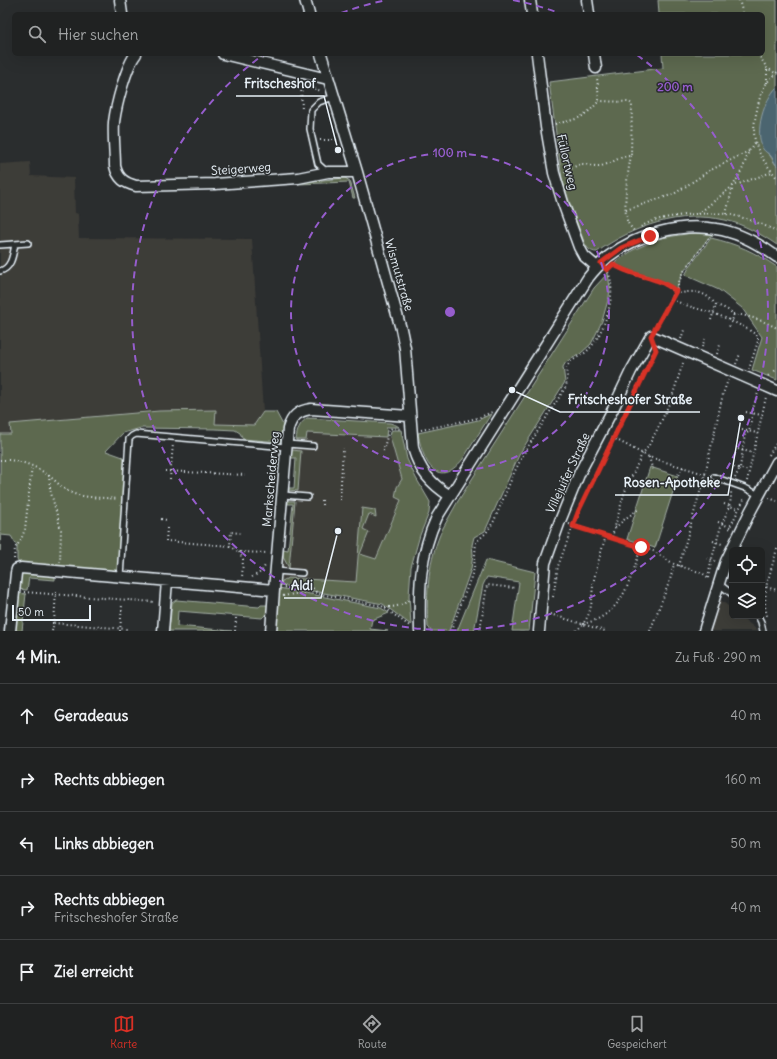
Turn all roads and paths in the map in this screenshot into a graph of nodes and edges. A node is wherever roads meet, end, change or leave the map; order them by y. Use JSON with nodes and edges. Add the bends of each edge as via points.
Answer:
{"nodes":[{"id":1,"x":120,"y":0,"type":"edge"},
{"id":2,"x":304,"y":0,"type":"edge"},
{"id":3,"x":530,"y":0,"type":"edge"},
{"id":4,"x":587,"y":0,"type":"edge"},
{"id":5,"x":739,"y":0,"type":"edge"},
{"id":6,"x":122,"y":12,"type":"edge"},
{"id":7,"x":308,"y":12,"type":"edge"},
{"id":8,"x":532,"y":12,"type":"edge"},
{"id":9,"x":589,"y":12,"type":"edge"},
{"id":10,"x":742,"y":12,"type":"edge"},
{"id":11,"x":134,"y":56,"type":"edge"},
{"id":12,"x":231,"y":56,"type":"edge"},
{"id":13,"x":322,"y":56,"type":"edge"},
{"id":14,"x":537,"y":56,"type":"edge"},
{"id":15,"x":594,"y":56,"type":"edge"},
{"id":16,"x":759,"y":56,"type":"edge"},
{"id":17,"x":596,"y":68,"type":"joint"},
{"id":18,"x":767,"y":68,"type":"junction"},
{"id":19,"x":777,"y":74,"type":"edge"},
{"id":20,"x":328,"y":79,"type":"junction"},
{"id":21,"x":767,"y":83,"type":"junction"},
{"id":22,"x":334,"y":96,"type":"junction"},
{"id":23,"x":599,"y":101,"type":"junction"},
{"id":24,"x":546,"y":127,"type":"junction"},
{"id":25,"x":338,"y":135,"type":"dead end"},
{"id":26,"x":317,"y":140,"type":"dead end"},
{"id":27,"x":339,"y":140,"type":"junction"},
{"id":28,"x":755,"y":142,"type":"junction"},
{"id":29,"x":341,"y":146,"type":"dead end"},
{"id":30,"x":749,"y":151,"type":"junction"},
{"id":31,"x":631,"y":156,"type":"junction"},
{"id":32,"x":328,"y":172,"type":"junction"},
{"id":33,"x":357,"y":172,"type":"junction"},
{"id":34,"x":772,"y":172,"type":"junction"},
{"id":35,"x":554,"y":173,"type":"junction"},
{"id":36,"x":777,"y":178,"type":"edge"},
{"id":37,"x":733,"y":186,"type":"junction"},
{"id":38,"x":626,"y":210,"type":"junction"},
{"id":39,"x":721,"y":214,"type":"dead end"},
{"id":40,"x":726,"y":214,"type":"junction"},
{"id":41,"x":697,"y":215,"type":"dead end"},
{"id":42,"x":777,"y":231,"type":"edge"},
{"id":43,"x":634,"y":232,"type":"dead end"},
{"id":44,"x":712,"y":235,"type":"dead end"},
{"id":45,"x":28,"y":243,"type":"dead end"},
{"id":46,"x":15,"y":244,"type":"junction"},
{"id":47,"x":0,"y":245,"type":"edge"},
{"id":48,"x":777,"y":257,"type":"edge"},
{"id":49,"x":602,"y":268,"type":"junction"},
{"id":50,"x":0,"y":271,"type":"edge"},
{"id":51,"x":676,"y":291,"type":"junction"},
{"id":52,"x":672,"y":299,"type":"junction"},
{"id":53,"x":716,"y":305,"type":"junction"},
{"id":54,"x":713,"y":314,"type":"junction"},
{"id":55,"x":734,"y":314,"type":"junction"},
{"id":56,"x":711,"y":320,"type":"dead end"},
{"id":57,"x":732,"y":321,"type":"junction"},
{"id":58,"x":729,"y":328,"type":"dead end"},
{"id":59,"x":777,"y":328,"type":"edge"},
{"id":60,"x":684,"y":330,"type":"dead end"},
{"id":61,"x":651,"y":336,"type":"junction"},
{"id":62,"x":705,"y":339,"type":"dead end"},
{"id":63,"x":680,"y":341,"type":"dead end"},
{"id":64,"x":720,"y":345,"type":"dead end"},
{"id":65,"x":701,"y":350,"type":"dead end"},
{"id":66,"x":740,"y":354,"type":"dead end"},
{"id":67,"x":716,"y":356,"type":"dead end"},
{"id":68,"x":683,"y":363,"type":"dead end"},
{"id":69,"x":734,"y":368,"type":"junction"},
{"id":70,"x":748,"y":370,"type":"dead end"},
{"id":71,"x":769,"y":388,"type":"edge"},
{"id":72,"x":504,"y":411,"type":"junction"},
{"id":73,"x":746,"y":412,"type":"dead end"},
{"id":74,"x":752,"y":413,"type":"junction"},
{"id":75,"x":762,"y":415,"type":"junction"},
{"id":76,"x":409,"y":416,"type":"junction"},
{"id":77,"x":410,"y":430,"type":"junction"},
{"id":78,"x":742,"y":430,"type":"dead end"},
{"id":79,"x":749,"y":432,"type":"junction"},
{"id":80,"x":758,"y":434,"type":"junction"},
{"id":81,"x":174,"y":437,"type":"junction"},
{"id":82,"x":613,"y":438,"type":"junction"},
{"id":83,"x":286,"y":445,"type":"junction"},
{"id":84,"x":313,"y":446,"type":"dead end"},
{"id":85,"x":344,"y":448,"type":"dead end"},
{"id":86,"x":738,"y":449,"type":"dead end"},
{"id":87,"x":742,"y":450,"type":"junction"},
{"id":88,"x":382,"y":451,"type":"dead end"},
{"id":89,"x":753,"y":452,"type":"junction"},
{"id":90,"x":642,"y":454,"type":"junction"},
{"id":91,"x":649,"y":457,"type":"junction"},
{"id":92,"x":0,"y":460,"type":"edge"},
{"id":93,"x":777,"y":462,"type":"edge"},
{"id":94,"x":32,"y":466,"type":"junction"},
{"id":95,"x":683,"y":467,"type":"junction"},
{"id":96,"x":734,"y":467,"type":"dead end"},
{"id":97,"x":740,"y":468,"type":"junction"},
{"id":98,"x":165,"y":471,"type":"dead end"},
{"id":99,"x":171,"y":471,"type":"junction"},
{"id":100,"x":653,"y":471,"type":"dead end"},
{"id":101,"x":749,"y":471,"type":"junction"},
{"id":102,"x":705,"y":474,"type":"junction"},
{"id":103,"x":48,"y":475,"type":"junction"},
{"id":104,"x":245,"y":475,"type":"dead end"},
{"id":105,"x":714,"y":477,"type":"joint"},
{"id":106,"x":676,"y":478,"type":"dead end"},
{"id":107,"x":170,"y":479,"type":"dead end"},
{"id":108,"x":731,"y":483,"type":"junction"},
{"id":109,"x":745,"y":488,"type":"junction"},
{"id":110,"x":283,"y":495,"type":"junction"},
{"id":111,"x":759,"y":495,"type":"junction"},
{"id":112,"x":450,"y":496,"type":"junction"},
{"id":113,"x":308,"y":497,"type":"dead end"},
{"id":114,"x":322,"y":498,"type":"dead end"},
{"id":115,"x":125,"y":500,"type":"junction"},
{"id":116,"x":340,"y":500,"type":"dead end"},
{"id":117,"x":724,"y":504,"type":"dead end"},
{"id":118,"x":322,"y":505,"type":"dead end"},
{"id":119,"x":730,"y":506,"type":"junction"},
{"id":120,"x":638,"y":509,"type":"dead end"},
{"id":121,"x":738,"y":509,"type":"dead end"},
{"id":122,"x":160,"y":519,"type":"dead end"},
{"id":123,"x":167,"y":520,"type":"dead end"},
{"id":124,"x":560,"y":521,"type":"junction"},
{"id":125,"x":718,"y":522,"type":"dead end"},
{"id":126,"x":722,"y":524,"type":"junction"},
{"id":127,"x":573,"y":526,"type":"junction"},
{"id":128,"x":730,"y":527,"type":"dead end"},
{"id":129,"x":167,"y":528,"type":"dead end"},
{"id":130,"x":614,"y":529,"type":"junction"},
{"id":131,"x":240,"y":533,"type":"dead end"},
{"id":132,"x":606,"y":536,"type":"junction"},
{"id":133,"x":612,"y":537,"type":"junction"},
{"id":134,"x":713,"y":541,"type":"dead end"},
{"id":135,"x":716,"y":542,"type":"junction"},
{"id":136,"x":722,"y":544,"type":"dead end"},
{"id":137,"x":230,"y":546,"type":"junction"},
{"id":138,"x":641,"y":547,"type":"junction"},
{"id":139,"x":777,"y":549,"type":"edge"},
{"id":140,"x":239,"y":552,"type":"junction"},
{"id":141,"x":278,"y":554,"type":"junction"},
{"id":142,"x":707,"y":558,"type":"dead end"},
{"id":143,"x":711,"y":559,"type":"junction"},
{"id":144,"x":715,"y":560,"type":"dead end"},
{"id":145,"x":674,"y":564,"type":"junction"},
{"id":146,"x":678,"y":566,"type":"junction"},
{"id":147,"x":17,"y":570,"type":"junction"},
{"id":148,"x":276,"y":571,"type":"junction"},
{"id":149,"x":59,"y":572,"type":"junction"},
{"id":150,"x":302,"y":573,"type":"joint"},
{"id":151,"x":120,"y":577,"type":"junction"},
{"id":152,"x":708,"y":578,"type":"junction"},
{"id":153,"x":167,"y":581,"type":"junction"},
{"id":154,"x":719,"y":584,"type":"junction"},
{"id":155,"x":242,"y":585,"type":"junction"},
{"id":156,"x":766,"y":587,"type":"junction"},
{"id":157,"x":515,"y":588,"type":"dead end"},
{"id":158,"x":777,"y":590,"type":"edge"},
{"id":159,"x":13,"y":591,"type":"junction"},
{"id":160,"x":56,"y":591,"type":"dead end"},
{"id":161,"x":274,"y":591,"type":"junction"},
{"id":162,"x":76,"y":592,"type":"dead end"},
{"id":163,"x":309,"y":592,"type":"junction"},
{"id":164,"x":729,"y":592,"type":"edge"},
{"id":165,"x":56,"y":594,"type":"junction"},
{"id":166,"x":102,"y":594,"type":"dead end"},
{"id":167,"x":318,"y":594,"type":"junction"},
{"id":168,"x":76,"y":596,"type":"junction"},
{"id":169,"x":126,"y":596,"type":"dead end"},
{"id":170,"x":412,"y":596,"type":"dead end"},
{"id":171,"x":101,"y":598,"type":"junction"},
{"id":172,"x":150,"y":598,"type":"dead end"},
{"id":173,"x":126,"y":600,"type":"junction"},
{"id":174,"x":553,"y":600,"type":"dead end"},
{"id":175,"x":150,"y":602,"type":"junction"},
{"id":176,"x":165,"y":603,"type":"junction"},
{"id":177,"x":122,"y":605,"type":"dead end"},
{"id":178,"x":552,"y":607,"type":"dead end"},
{"id":179,"x":384,"y":608,"type":"junction"},
{"id":180,"x":540,"y":611,"type":"junction"},
{"id":181,"x":551,"y":614,"type":"junction"},
{"id":182,"x":236,"y":618,"type":"dead end"},
{"id":183,"x":760,"y":619,"type":"edge"},
{"id":184,"x":767,"y":619,"type":"dead end"},
{"id":185,"x":550,"y":621,"type":"dead end"},
{"id":186,"x":53,"y":623,"type":"junction"},
{"id":187,"x":583,"y":624,"type":"junction"},
{"id":188,"x":126,"y":629,"type":"dead end"},
{"id":189,"x":120,"y":630,"type":"edge"},
{"id":190,"x":417,"y":630,"type":"edge"},
{"id":191,"x":10,"y":631,"type":"edge"},
{"id":192,"x":52,"y":631,"type":"edge"},
{"id":193,"x":163,"y":631,"type":"edge"},
{"id":194,"x":235,"y":631,"type":"edge"},
{"id":195,"x":271,"y":631,"type":"edge"},
{"id":196,"x":451,"y":631,"type":"edge"},
{"id":197,"x":480,"y":631,"type":"edge"},
{"id":198,"x":538,"y":631,"type":"edge"},
{"id":199,"x":576,"y":631,"type":"edge"},
{"id":200,"x":604,"y":631,"type":"edge"},
{"id":201,"x":650,"y":631,"type":"edge"},
{"id":202,"x":704,"y":631,"type":"edge"},
{"id":203,"x":763,"y":631,"type":"edge"}],
"edges":[{"from":1,"to":6,"type":"street"},
{"from":2,"to":7,"type":"street"},
{"from":3,"to":8,"type":"street"},
{"from":4,"to":9,"type":"street"},
{"from":5,"to":10,"type":"path"},
{"from":11,"to":32,"type":"street","name":"Steigerweg","via":[[123,86],[114,122],[115,166],[117,173],[126,183],[136,186],[215,184],[298,178]]},
{"from":12,"to":20,"type":"street"},
{"from":13,"to":20,"type":"street","name":"Wismutstraße"},
{"from":14,"to":24,"type":"street","name":"Füllortweg"},
{"from":15,"to":17,"type":"street"},
{"from":16,"to":18,"type":"path"},
{"from":17,"to":23,"type":"path"},
{"from":18,"to":19,"type":"path"},
{"from":18,"to":21,"type":"path"},
{"from":19,"to":21,"type":"path"},
{"from":20,"to":22,"type":"street","name":"Wismutstraße"},
{"from":21,"to":28,"type":"path","via":[[755,118]]},
{"from":22,"to":32,"type":"lane","via":[[319,102],[311,110],[310,129],[318,164]]},
{"from":22,"to":33,"type":"street","name":"Wismutstraße"},
{"from":23,"to":24,"type":"path","via":[[581,118]]},
{"from":23,"to":31,"type":"path","via":[[632,104]]},
{"from":24,"to":35,"type":"street","name":"Füllortweg"},
{"from":25,"to":27,"type":"path"},
{"from":26,"to":27,"type":"path"},
{"from":27,"to":29,"type":"path"},
{"from":28,"to":30,"type":"path"},
{"from":28,"to":34,"type":"path","via":[[758,152]]},
{"from":30,"to":37,"type":"path"},
{"from":30,"to":38,"type":"path","via":[[709,171],[674,194]]},
{"from":31,"to":35,"type":"path","via":[[619,158],[606,165],[580,164],[570,170]]},
{"from":31,"to":38,"type":"path","via":[[626,181]]},
{"from":32,"to":33,"type":"street","name":"Steigerweg"},
{"from":33,"to":76,"type":"street","name":"Wismutstraße","via":[[401,329],[405,348]]},
{"from":34,"to":36,"type":"path"},
{"from":34,"to":37,"type":"path"},
{"from":35,"to":49,"type":"street","name":"Füllortweg","via":[[579,247],[584,256]]},
{"from":37,"to":40,"type":"path"},
{"from":37,"to":41,"type":"path"},
{"from":38,"to":43,"type":"path","via":[[628,222]]},
{"from":39,"to":40,"type":"path"},
{"from":40,"to":42,"type":"path","via":[[745,218]]},
{"from":44,"to":51,"type":"path","via":[[682,274]]},
{"from":45,"to":46,"type":"lane"},
{"from":46,"to":47,"type":"lane"},
{"from":46,"to":50,"type":"lane","via":[[9,266]]},
{"from":48,"to":49,"type":"street","via":[[743,237],[698,227],[666,231],[644,238],[621,248]]},
{"from":49,"to":51,"type":"path","via":[[613,264],[630,273],[663,282]]},
{"from":49,"to":72,"type":"street","via":[[588,278]]},
{"from":49,"to":196,"type":"path","via":[[612,282],[611,298],[602,329],[588,350],[568,365],[565,388],[524,453],[494,521],[486,534],[476,542],[474,569]]},
{"from":51,"to":52,"type":"path"},
{"from":51,"to":53,"type":"path","via":[[702,293],[711,298]]},
{"from":52,"to":54,"type":"path"},
{"from":52,"to":61,"type":"path"},
{"from":53,"to":54,"type":"path"},
{"from":53,"to":55,"type":"path"},
{"from":54,"to":56,"type":"path"},
{"from":54,"to":57,"type":"path"},
{"from":55,"to":57,"type":"path"},
{"from":55,"to":59,"type":"path"},
{"from":57,"to":58,"type":"path"},
{"from":57,"to":70,"type":"path","via":[[758,336]]},
{"from":60,"to":63,"type":"path"},
{"from":61,"to":69,"type":"street"},
{"from":61,"to":82,"type":"path","via":[[656,350]]},
{"from":61,"to":124,"type":"street","name":"Villejuifer Straße","via":[[580,472]]},
{"from":62,"to":65,"type":"path"},
{"from":64,"to":67,"type":"path"},
{"from":66,"to":69,"type":"path"},
{"from":68,"to":90,"type":"path","via":[[661,422]]},
{"from":69,"to":71,"type":"street"},
{"from":69,"to":102,"type":"path","via":[[723,394]]},
{"from":71,"to":74,"type":"path","via":[[757,394]]},
{"from":71,"to":75,"type":"path"},
{"from":72,"to":77,"type":"path","via":[[498,409],[478,418]]},
{"from":72,"to":112,"type":"street"},
{"from":73,"to":74,"type":"path"},
{"from":74,"to":75,"type":"path"},
{"from":74,"to":79,"type":"path"},
{"from":75,"to":80,"type":"path"},
{"from":76,"to":77,"type":"street","name":"Wismutstraße"},
{"from":76,"to":83,"type":"street","name":"Markscheiderweg","via":[[311,409],[302,411],[290,421]]},
{"from":77,"to":88,"type":"path","via":[[389,430]]},
{"from":77,"to":112,"type":"street","name":"Wismutstraße","via":[[418,464],[426,476]]},
{"from":78,"to":79,"type":"path"},
{"from":79,"to":80,"type":"path"},
{"from":79,"to":87,"type":"path","via":[[745,434]]},
{"from":80,"to":89,"type":"path"},
{"from":81,"to":83,"type":"lane"},
{"from":81,"to":99,"type":"path"},
{"from":81,"to":115,"type":"lane","via":[[136,434],[129,439]]},
{"from":82,"to":90,"type":"path"},
{"from":82,"to":127,"type":"path"},
{"from":83,"to":84,"type":"lane"},
{"from":83,"to":110,"type":"street","name":"Markscheiderweg"},
{"from":85,"to":116,"type":"path"},
{"from":86,"to":87,"type":"path"},
{"from":87,"to":89,"type":"path"},
{"from":87,"to":97,"type":"path"},
{"from":89,"to":101,"type":"path"},
{"from":90,"to":91,"type":"path"},
{"from":90,"to":130,"type":"path","via":[[624,494]]},
{"from":91,"to":95,"type":"path"},
{"from":91,"to":100,"type":"path"},
{"from":92,"to":94,"type":"path","via":[[18,460]]},
{"from":93,"to":111,"type":"street"},
{"from":94,"to":103,"type":"path"},
{"from":94,"to":147,"type":"path","via":[[25,529],[15,548],[14,562]]},
{"from":95,"to":102,"type":"path"},
{"from":95,"to":106,"type":"path"},
{"from":96,"to":97,"type":"path"},
{"from":97,"to":101,"type":"path"},
{"from":97,"to":108,"type":"path"},
{"from":98,"to":99,"type":"path"},
{"from":99,"to":104,"type":"path"},
{"from":99,"to":107,"type":"path"},
{"from":101,"to":109,"type":"path"},
{"from":102,"to":105,"type":"path"},
{"from":102,"to":146,"type":"path"},
{"from":103,"to":115,"type":"path","via":[[65,490],[76,495]]},
{"from":103,"to":149,"type":"path","via":[[62,530]]},
{"from":105,"to":108,"type":"lane"},
{"from":108,"to":109,"type":"lane"},
{"from":108,"to":119,"type":"path"},
{"from":109,"to":111,"type":"lane"},
{"from":110,"to":113,"type":"lane"},
{"from":110,"to":141,"type":"street","name":"Markscheiderweg"},
{"from":111,"to":154,"type":"street","via":[[726,561]]},
{"from":112,"to":190,"type":"street","via":[[430,532],[422,562]]},
{"from":114,"to":118,"type":"path"},
{"from":115,"to":151,"type":"lane"},
{"from":117,"to":119,"type":"path"},
{"from":119,"to":121,"type":"path"},
{"from":119,"to":126,"type":"path"},
{"from":120,"to":130,"type":"path"},
{"from":122,"to":123,"type":"path"},
{"from":124,"to":127,"type":"path"},
{"from":124,"to":180,"type":"street","name":"Villejuifer Straße","via":[[545,563]]},
{"from":125,"to":126,"type":"path"},
{"from":126,"to":128,"type":"path"},
{"from":126,"to":135,"type":"path"},
{"from":127,"to":132,"type":"path"},
{"from":127,"to":174,"type":"path","via":[[558,566]]},
{"from":129,"to":137,"type":"path","via":[[166,541]]},
{"from":130,"to":133,"type":"path"},
{"from":131,"to":137,"type":"path","via":[[231,532]]},
{"from":132,"to":133,"type":"path"},
{"from":132,"to":187,"type":"path","via":[[594,576],[590,612]]},
{"from":133,"to":138,"type":"path"},
{"from":134,"to":135,"type":"path"},
{"from":135,"to":136,"type":"path"},
{"from":135,"to":143,"type":"path"},
{"from":137,"to":140,"type":"path"},
{"from":138,"to":145,"type":"path"},
{"from":138,"to":187,"type":"path","via":[[633,574],[619,601],[603,616]]},
{"from":139,"to":156,"type":"path"},
{"from":140,"to":141,"type":"path"},
{"from":140,"to":155,"type":"path","via":[[244,564]]},
{"from":141,"to":148,"type":"street","name":"Markscheiderweg"},
{"from":141,"to":155,"type":"path","via":[[262,572]]},
{"from":142,"to":143,"type":"path"},
{"from":143,"to":144,"type":"path"},
{"from":143,"to":152,"type":"path"},
{"from":145,"to":146,"type":"path"},
{"from":145,"to":201,"type":"path"},
{"from":146,"to":152,"type":"path","via":[[702,573]]},
{"from":147,"to":149,"type":"street","via":[[21,568]]},
{"from":147,"to":159,"type":"street"},
{"from":148,"to":150,"type":"lane"},
{"from":148,"to":161,"type":"street","name":"Markscheiderweg"},
{"from":149,"to":151,"type":"street"},
{"from":150,"to":167,"type":"path"},
{"from":151,"to":153,"type":"street"},
{"from":152,"to":154,"type":"path"},
{"from":153,"to":155,"type":"street"},
{"from":153,"to":176,"type":"street"},
{"from":154,"to":164,"type":"lane"},
{"from":154,"to":202,"type":"street"},
{"from":155,"to":161,"type":"street"},
{"from":156,"to":158,"type":"path"},
{"from":156,"to":184,"type":"path"},
{"from":157,"to":197,"type":"path","via":[[487,585]]},
{"from":159,"to":165,"type":"path"},
{"from":159,"to":191,"type":"street"},
{"from":160,"to":165,"type":"path"},
{"from":161,"to":163,"type":"path"},
{"from":161,"to":163,"type":"path"},
{"from":161,"to":195,"type":"street","name":"Markscheiderweg"},
{"from":162,"to":168,"type":"path"},
{"from":163,"to":167,"type":"path"},
{"from":165,"to":168,"type":"path"},
{"from":165,"to":186,"type":"path"},
{"from":166,"to":171,"type":"path"},
{"from":167,"to":179,"type":"path"},
{"from":168,"to":171,"type":"path"},
{"from":169,"to":173,"type":"path"},
{"from":170,"to":179,"type":"path","via":[[400,606]]},
{"from":171,"to":173,"type":"path"},
{"from":172,"to":175,"type":"path"},
{"from":173,"to":175,"type":"path"},
{"from":175,"to":176,"type":"path"},
{"from":176,"to":193,"type":"street"},
{"from":177,"to":189,"type":"path"},
{"from":178,"to":181,"type":"path"},
{"from":179,"to":190,"type":"path"},
{"from":180,"to":181,"type":"path"},
{"from":180,"to":198,"type":"street","name":"Villejuifer Straße"},
{"from":181,"to":185,"type":"path"},
{"from":181,"to":187,"type":"path"},
{"from":182,"to":194,"type":"path"},
{"from":183,"to":203,"type":"lane"},
{"from":186,"to":189,"type":"path"},
{"from":186,"to":192,"type":"path"},
{"from":187,"to":199,"type":"path"},
{"from":187,"to":200,"type":"path"},
{"from":188,"to":189,"type":"path"}]}
